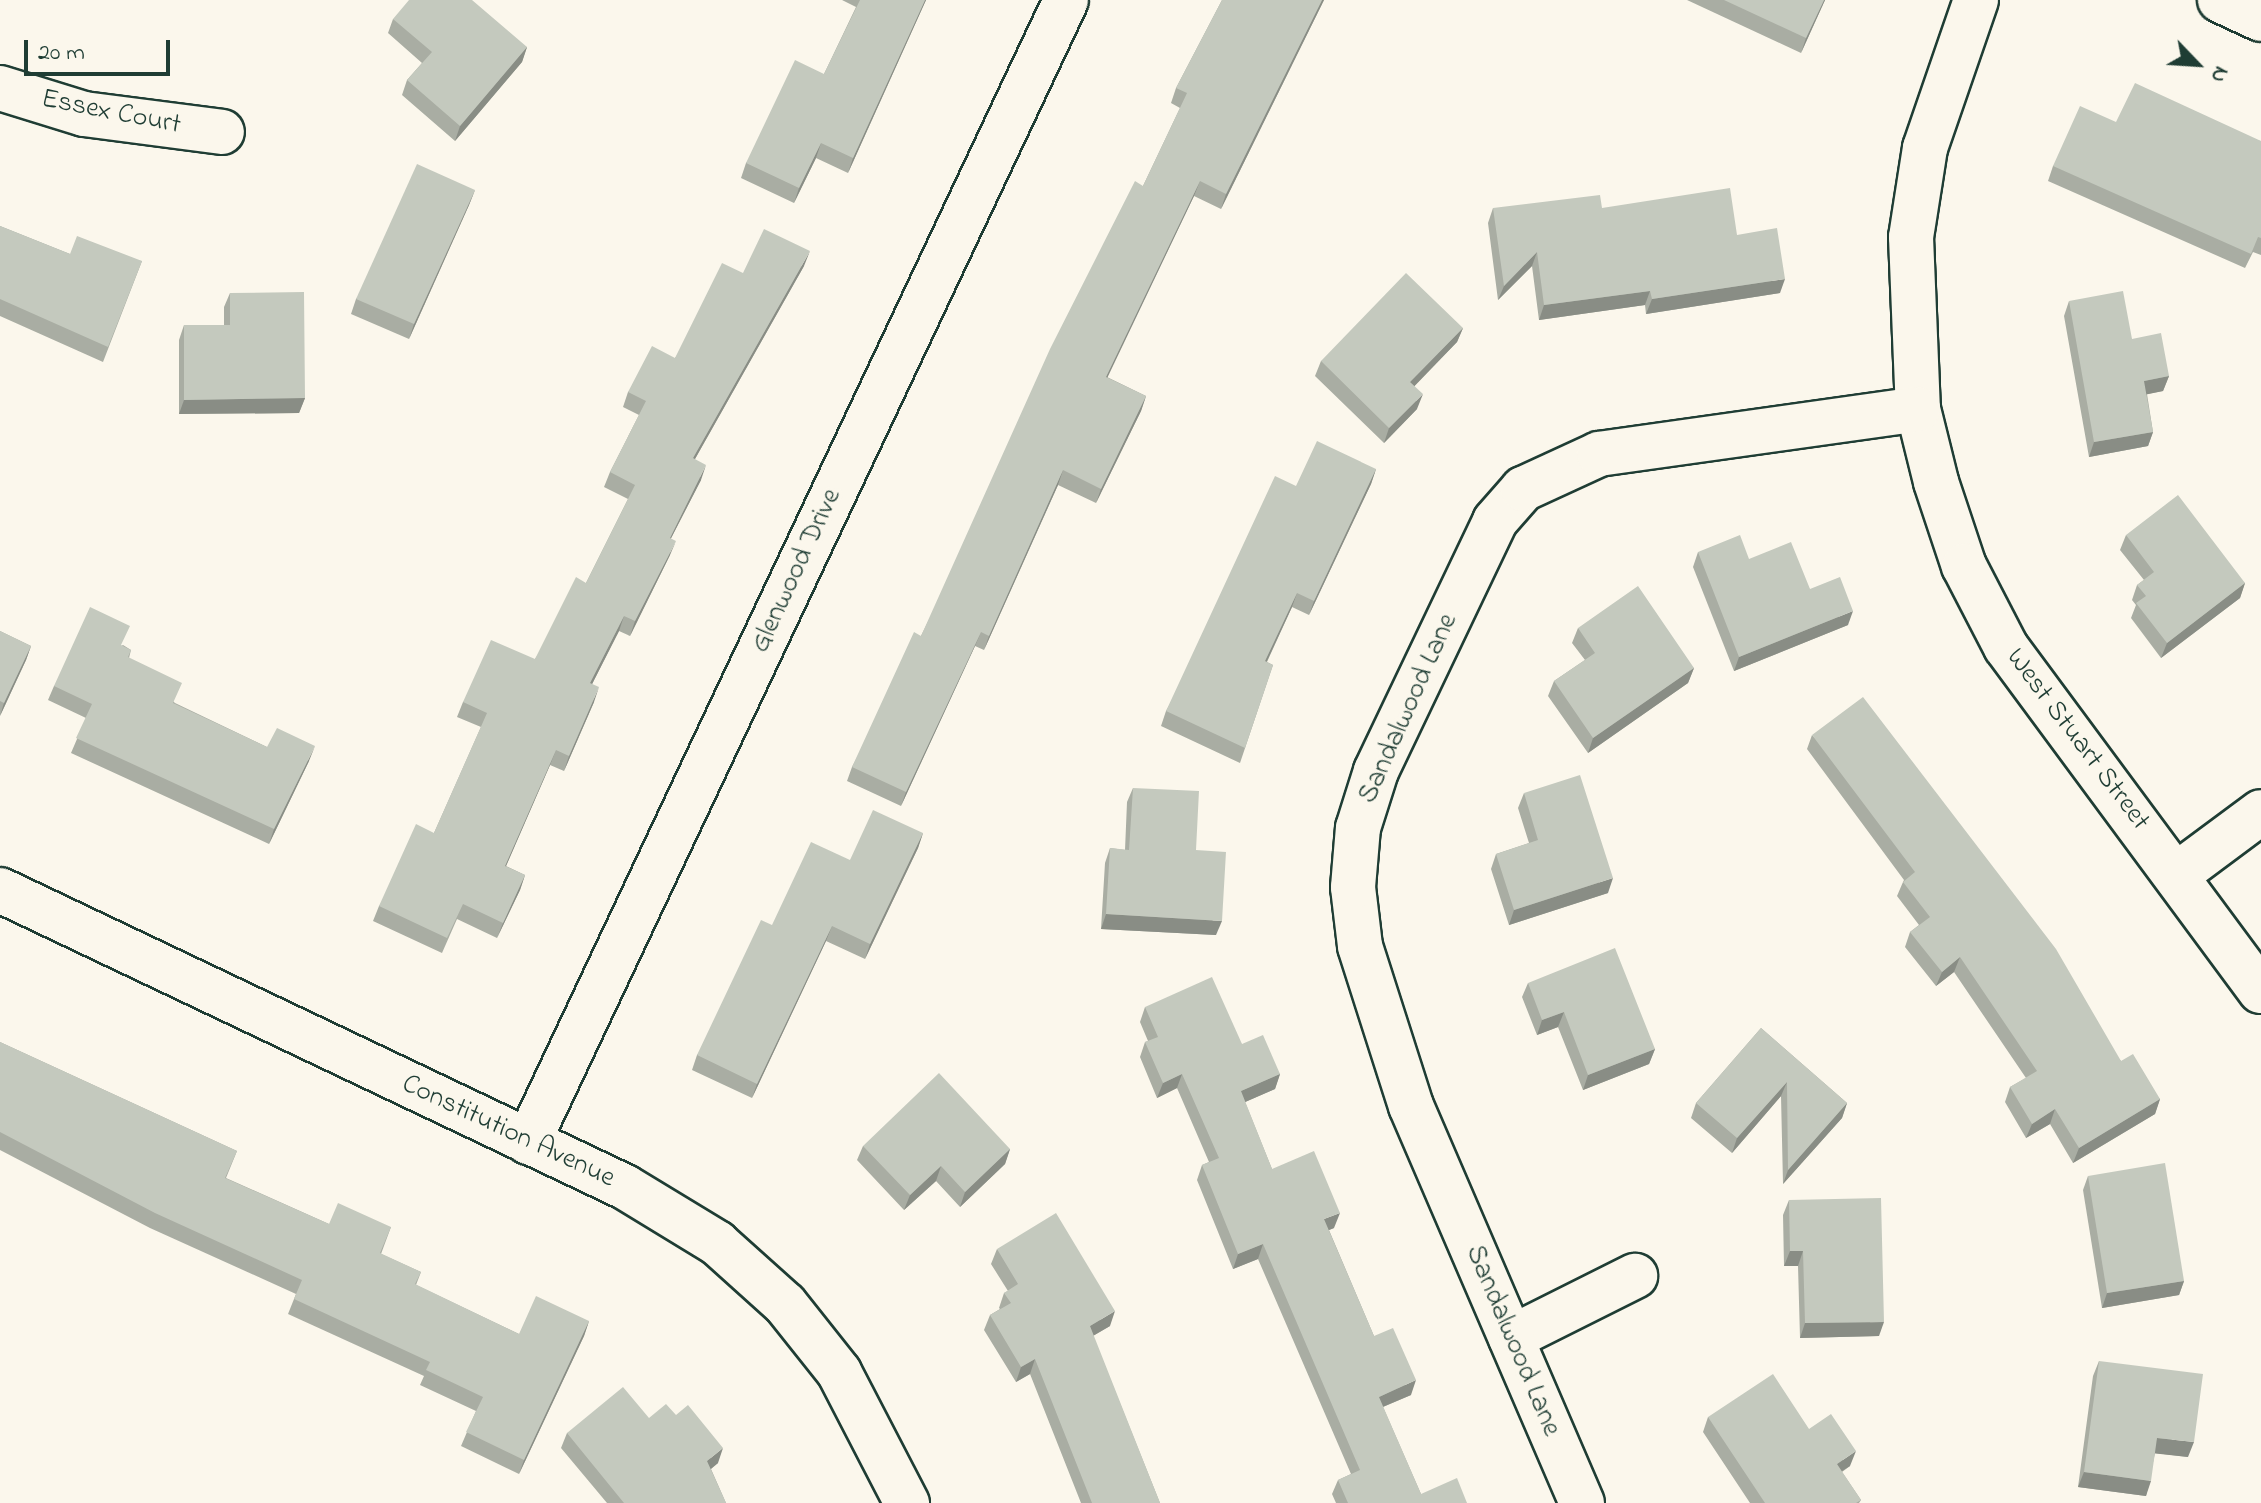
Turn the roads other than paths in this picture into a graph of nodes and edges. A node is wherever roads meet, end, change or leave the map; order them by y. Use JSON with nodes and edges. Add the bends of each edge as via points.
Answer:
{"nodes":[{"id":1,"x":1066,"y":0,"type":"edge"},
{"id":2,"x":1976,"y":0,"type":"edge"},
{"id":3,"x":2220,"y":0,"type":"edge"},
{"id":4,"x":2261,"y":19,"type":"edge"},
{"id":5,"x":0,"y":88,"type":"edge"},
{"id":6,"x":222,"y":132,"type":"dead end"},
{"id":7,"x":1918,"y":409,"type":"junction"},
{"id":8,"x":2261,"y":812,"type":"edge"},
{"id":9,"x":2179,"y":873,"type":"junction"},
{"id":10,"x":0,"y":890,"type":"edge"},
{"id":11,"x":2261,"y":991,"type":"edge"},
{"id":12,"x":528,"y":1142,"type":"junction"},
{"id":13,"x":1635,"y":1276,"type":"dead end"},
{"id":14,"x":1511,"y":1338,"type":"junction"},
{"id":15,"x":907,"y":1503,"type":"edge"},
{"id":16,"x":1582,"y":1503,"type":"edge"}],
"edges":[{"from":1,"to":12,"type":"street","name":"Glenwood Drive"},
{"from":2,"to":7,"type":"street","name":"West Stuart Street","via":[[1925,148],[1911,237]]},
{"from":3,"to":4,"type":"street"},
{"from":5,"to":6,"type":"street","name":"Essex Court","via":[[84,114]]},
{"from":7,"to":9,"type":"street","name":"West Stuart Street","via":[[1964,566],[2006,647]]},
{"from":7,"to":14,"type":"street","name":"Sandalwood Lane","via":[[1599,454],[1523,489],[1495,521],[1376,771],[1358,828],[1353,887],[1360,946],[1411,1106]]},
{"from":8,"to":9,"type":"street"},
{"from":9,"to":11,"type":"street","name":"West Stuart Street"},
{"from":10,"to":12,"type":"street","name":"Constitution Avenue"},
{"from":12,"to":15,"type":"street","name":"Constitution Avenue","via":[[625,1187],[717,1243],[785,1304],[839,1372]]},
{"from":13,"to":14,"type":"street"},
{"from":14,"to":16,"type":"street","name":"Sandalwood Lane"}]}
